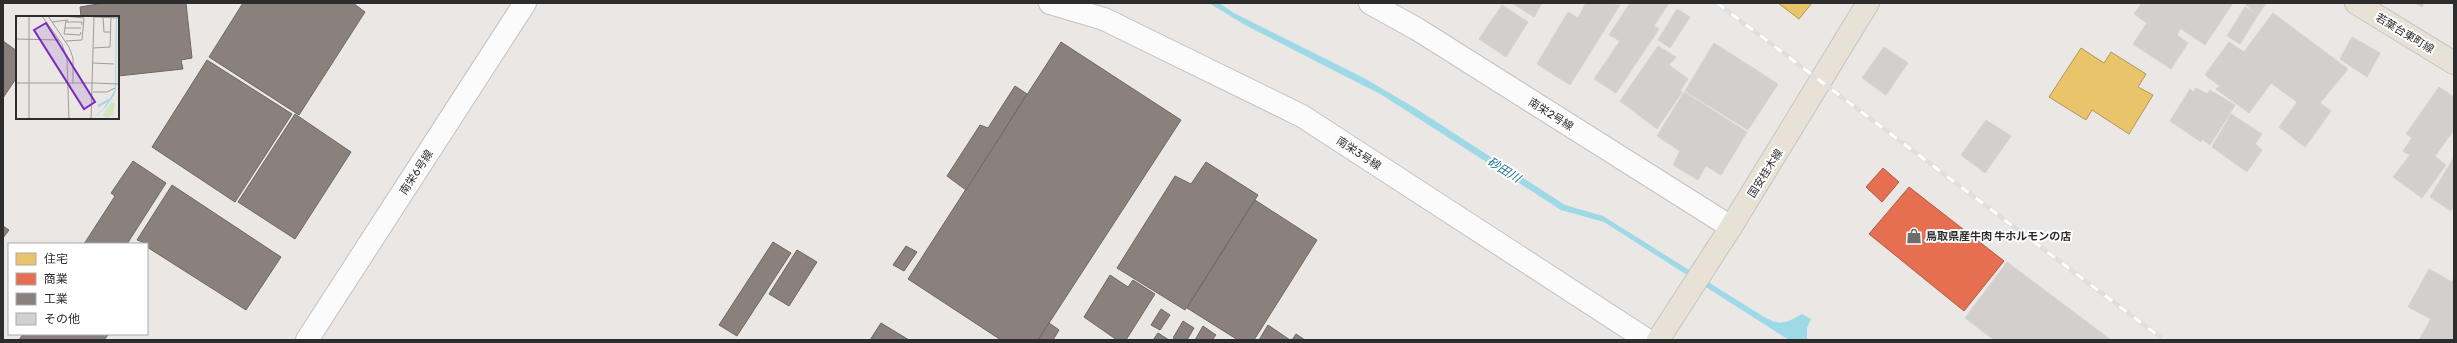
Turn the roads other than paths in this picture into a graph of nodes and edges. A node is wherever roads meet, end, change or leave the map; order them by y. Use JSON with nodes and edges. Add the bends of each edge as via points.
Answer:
{"nodes":[{"id":1,"x":525,"y":3,"type":"edge"},
{"id":2,"x":1050,"y":3,"type":"edge"},
{"id":3,"x":1370,"y":3,"type":"edge"},
{"id":4,"x":1868,"y":3,"type":"edge"},
{"id":5,"x":2356,"y":3,"type":"edge"},
{"id":6,"x":2454,"y":63,"type":"edge"},
{"id":7,"x":1731,"y":227,"type":"junction"},
{"id":8,"x":1663,"y":332,"type":"edge"},
{"id":9,"x":307,"y":340,"type":"edge"},
{"id":10,"x":1647,"y":340,"type":"edge"}],
"edges":[{"from":1,"to":9,"type":"street","name":"南栄6号線"},
{"from":2,"to":10,"type":"street","name":"南栄3号線","via":[[1104,19],[1302,116]]},
{"from":3,"to":7,"type":"street","name":"南栄2号線","via":[[1430,37]]},
{"from":4,"to":7,"type":"main road","name":"国安桂木線"},
{"from":5,"to":6,"type":"main road","name":"若葉台東町線"},
{"from":7,"to":8,"type":"main road","name":"国安桂木線"}]}
